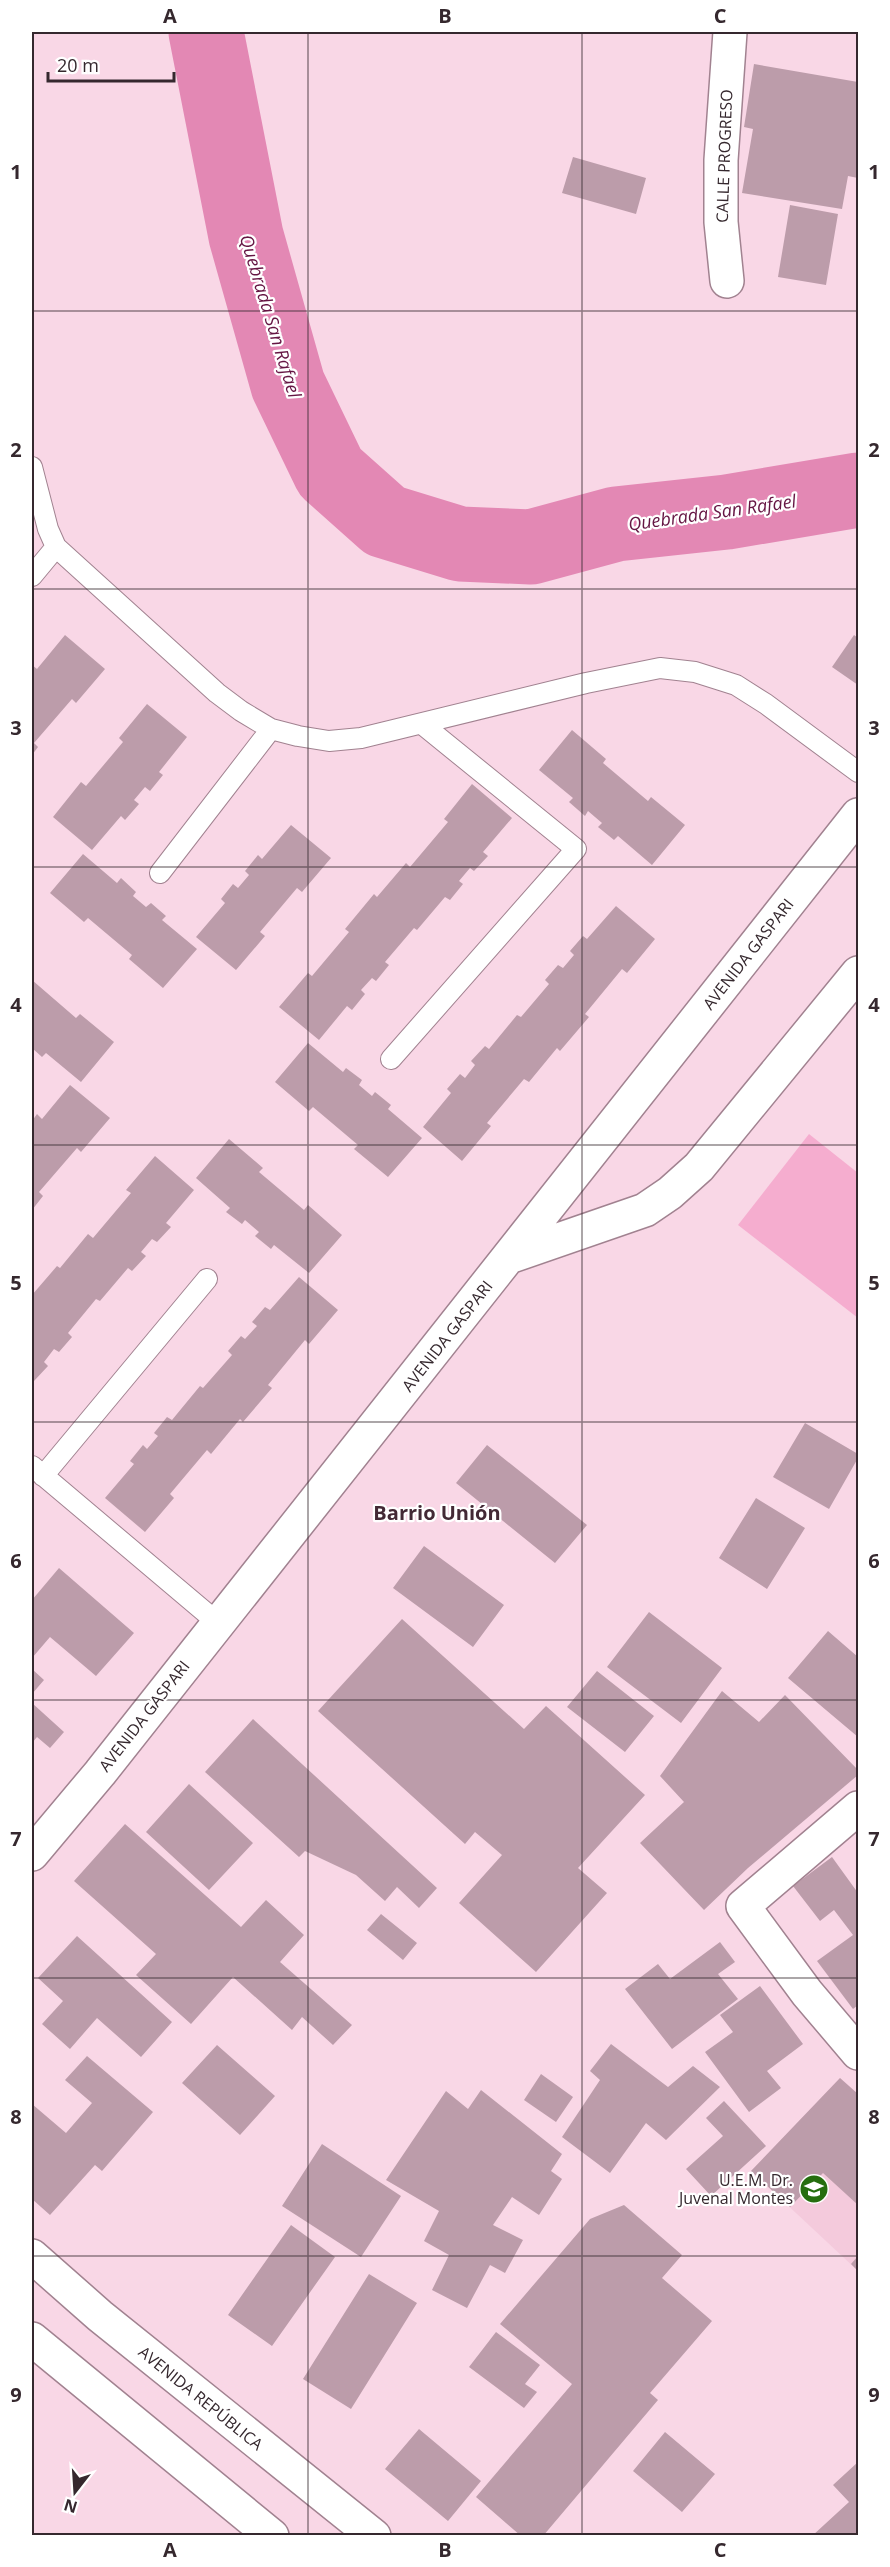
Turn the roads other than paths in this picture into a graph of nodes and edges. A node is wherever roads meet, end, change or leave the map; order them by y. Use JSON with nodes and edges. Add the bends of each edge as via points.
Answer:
{"nodes":[{"id":1,"x":730,"y":32,"type":"edge"},
{"id":2,"x":727,"y":280,"type":"dead end"},
{"id":3,"x":32,"y":467,"type":"edge"},
{"id":4,"x":57,"y":547,"type":"junction"},
{"id":5,"x":32,"y":576,"type":"edge"},
{"id":6,"x":422,"y":724,"type":"junction"},
{"id":7,"x":271,"y":729,"type":"junction"},
{"id":8,"x":858,"y":772,"type":"edge"},
{"id":9,"x":858,"y":815,"type":"edge"},
{"id":10,"x":160,"y":873,"type":"dead end"},
{"id":11,"x":858,"y":973,"type":"edge"},
{"id":12,"x":391,"y":1059,"type":"dead end"},
{"id":13,"x":509,"y":1257,"type":"junction"},
{"id":14,"x":207,"y":1279,"type":"dead end"},
{"id":15,"x":37,"y":1471,"type":"edge"},
{"id":16,"x":218,"y":1623,"type":"junction"},
{"id":17,"x":858,"y":1808,"type":"edge"},
{"id":18,"x":32,"y":1854,"type":"edge"},
{"id":19,"x":858,"y":2053,"type":"edge"},
{"id":20,"x":32,"y":2256,"type":"edge"},
{"id":21,"x":32,"y":2338,"type":"edge"},
{"id":22,"x":272,"y":2535,"type":"edge"},
{"id":23,"x":374,"y":2535,"type":"edge"}],
"edges":[{"from":1,"to":2,"type":"street","name":"CALLE PROGRESO","via":[[721,160],[721,222]]},
{"from":3,"to":4,"type":"lane","via":[[48,529]]},
{"from":4,"to":5,"type":"lane"},
{"from":4,"to":7,"type":"lane","via":[[218,693]]},
{"from":6,"to":7,"type":"lane","via":[[329,741]]},
{"from":6,"to":8,"type":"lane","via":[[660,668],[695,672],[736,685]]},
{"from":6,"to":12,"type":"lane","via":[[576,849]]},
{"from":7,"to":10,"type":"lane"},
{"from":9,"to":13,"type":"street","name":"AVENIDA GASPARI"},
{"from":11,"to":13,"type":"street","via":[[699,1167],[670,1193],[645,1210]]},
{"from":13,"to":16,"type":"street","name":"AVENIDA GASPARI"},
{"from":14,"to":15,"type":"lane"},
{"from":15,"to":16,"type":"lane"},
{"from":16,"to":18,"type":"street","name":"AVENIDA GASPARI"},
{"from":17,"to":19,"type":"street","via":[[743,1906],[807,1993]]},
{"from":20,"to":23,"type":"street","name":"AVENIDA REPÚBLICA","via":[[100,2316]]},
{"from":21,"to":22,"type":"street"}]}
